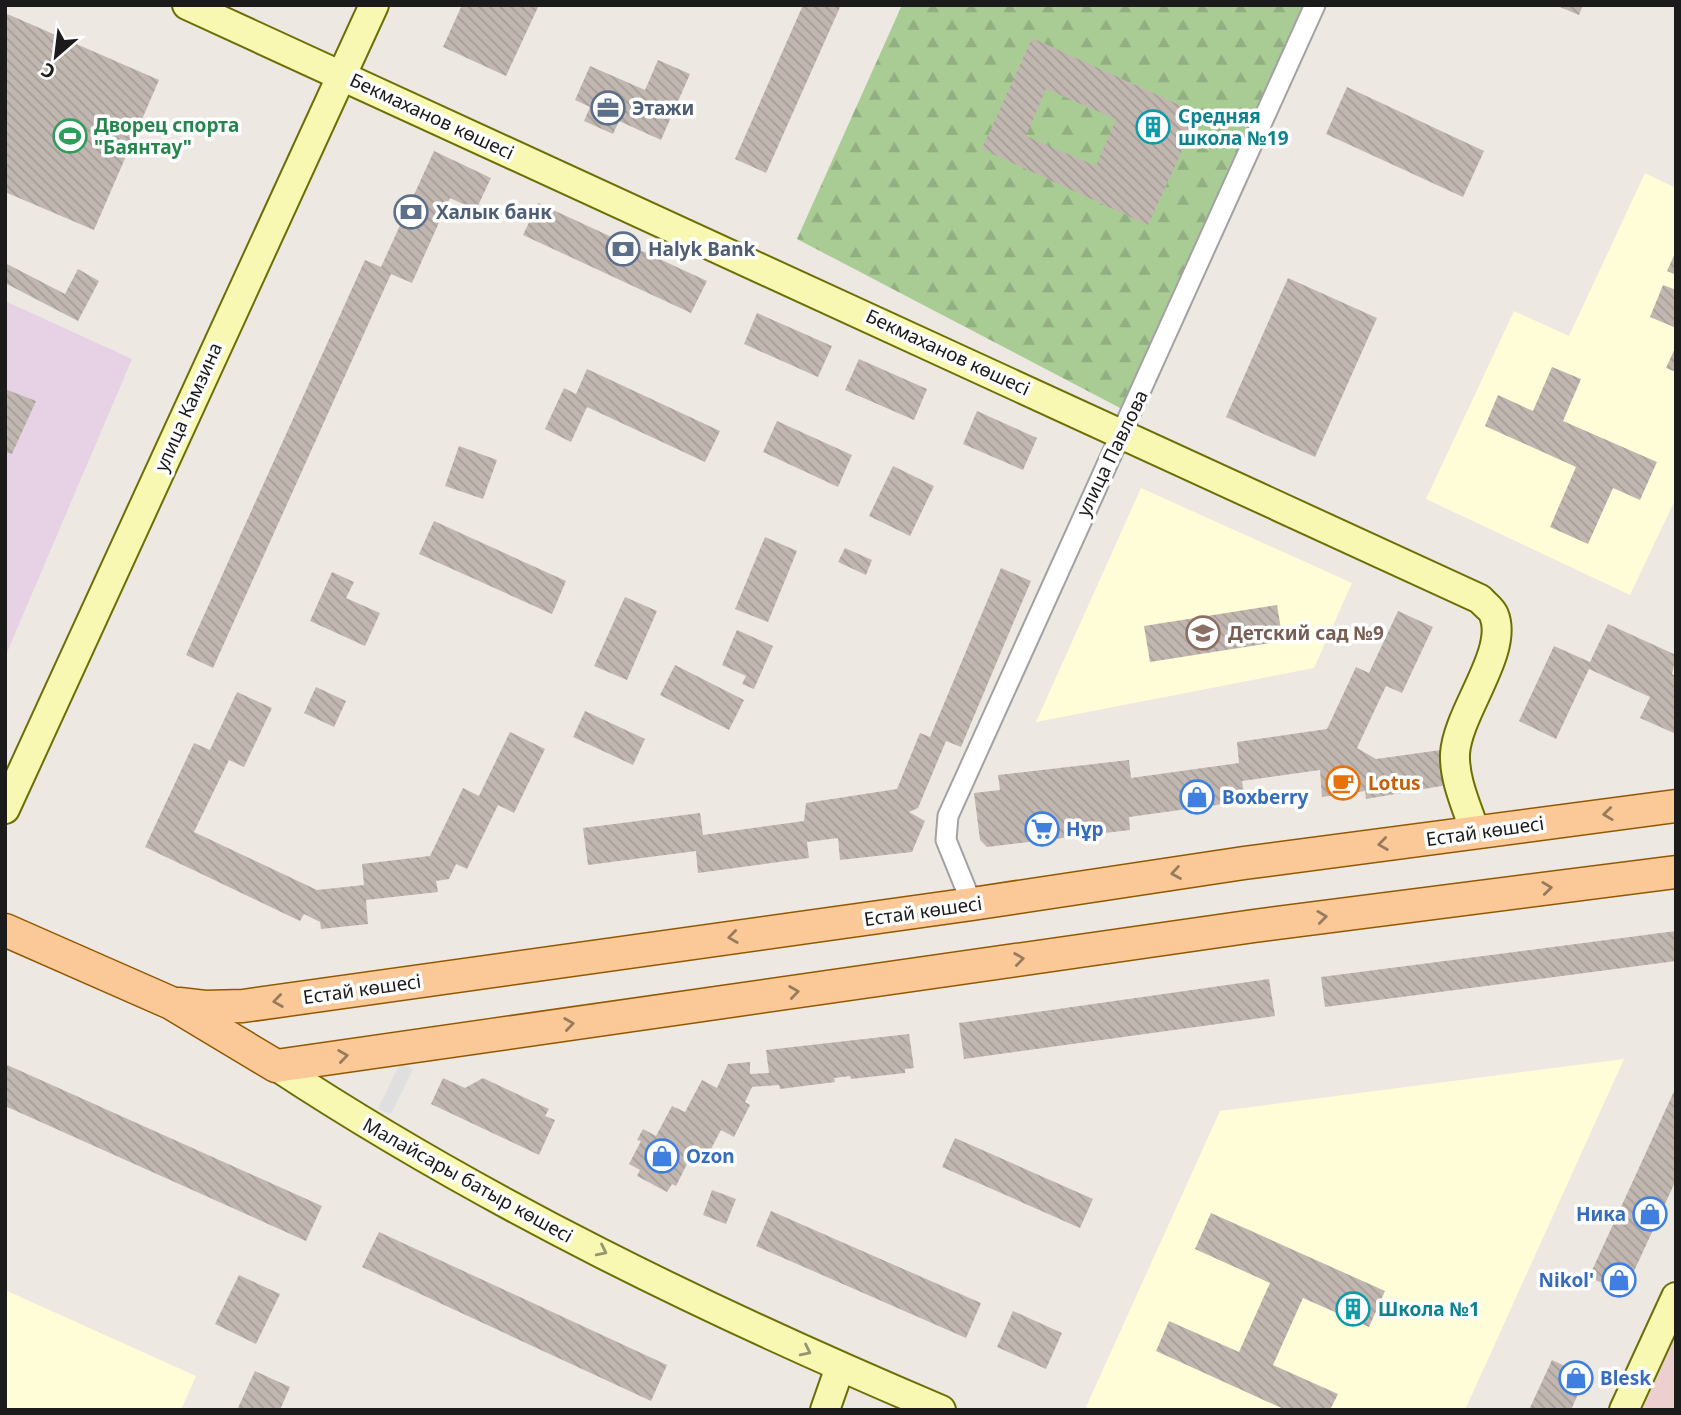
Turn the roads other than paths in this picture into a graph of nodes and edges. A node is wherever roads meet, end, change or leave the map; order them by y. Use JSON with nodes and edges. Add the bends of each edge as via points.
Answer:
{"nodes":[{"id":1,"x":187,"y":5,"type":"edge"},
{"id":2,"x":374,"y":5,"type":"edge"},
{"id":3,"x":1315,"y":5,"type":"edge"},
{"id":4,"x":342,"y":75,"type":"junction"},
{"id":5,"x":1123,"y":433,"type":"junction"},
{"id":6,"x":1676,"y":806,"type":"edge"},
{"id":7,"x":5,"y":809,"type":"edge"},
{"id":8,"x":1475,"y":832,"type":"junction"},
{"id":9,"x":1676,"y":872,"type":"edge"},
{"id":10,"x":972,"y":904,"type":"junction"},
{"id":11,"x":5,"y":930,"type":"edge"},
{"id":12,"x":171,"y":1003,"type":"junction"},
{"id":13,"x":276,"y":1066,"type":"junction"},
{"id":14,"x":1676,"y":1297,"type":"edge"},
{"id":15,"x":841,"y":1367,"type":"junction"},
{"id":16,"x":825,"y":1410,"type":"edge"},
{"id":17,"x":941,"y":1410,"type":"edge"},
{"id":18,"x":1624,"y":1410,"type":"edge"}],
"edges":[{"from":1,"to":4,"type":"street","name":"Бекмаханов көшесі"},
{"from":2,"to":4,"type":"street","name":"улица Камзина"},
{"from":3,"to":5,"type":"street","name":"улица Павлова"},
{"from":4,"to":5,"type":"street","name":"Бекмаханов көшесі"},
{"from":4,"to":7,"type":"street","name":"улица Камзина"},
{"from":5,"to":8,"type":"street","name":"Бекмаханов көшесі","via":[[1480,599],[1494,614],[1488,667],[1464,716],[1455,754],[1457,776]]},
{"from":5,"to":10,"type":"street","name":"улица Павлова","via":[[1079,520],[948,816],[946,840]]},
{"from":6,"to":8,"type":"main road","name":"Естай көшесі","one_way":true},
{"from":8,"to":10,"type":"main road","name":"Естай көшесі","one_way":true},
{"from":13,"to":9,"type":"main road","one_way":true,"via":[[1254,926]]},
{"from":10,"to":12,"type":"main road","name":"Естай көшесі","one_way":true,"via":[[243,1006]]},
{"from":11,"to":12,"type":"main road","name":"Малайсары батыр көшесі"},
{"from":12,"to":13,"type":"main road","name":"Малайсары батыр көшесі"},
{"from":13,"to":15,"type":"street","name":"Малайсары батыр көшесі","one_way":true,"via":[[390,1140],[556,1229]]},
{"from":14,"to":18,"type":"street"},
{"from":15,"to":16,"type":"street"},
{"from":15,"to":17,"type":"street","name":"Малайсары батыр көшесі"}]}
